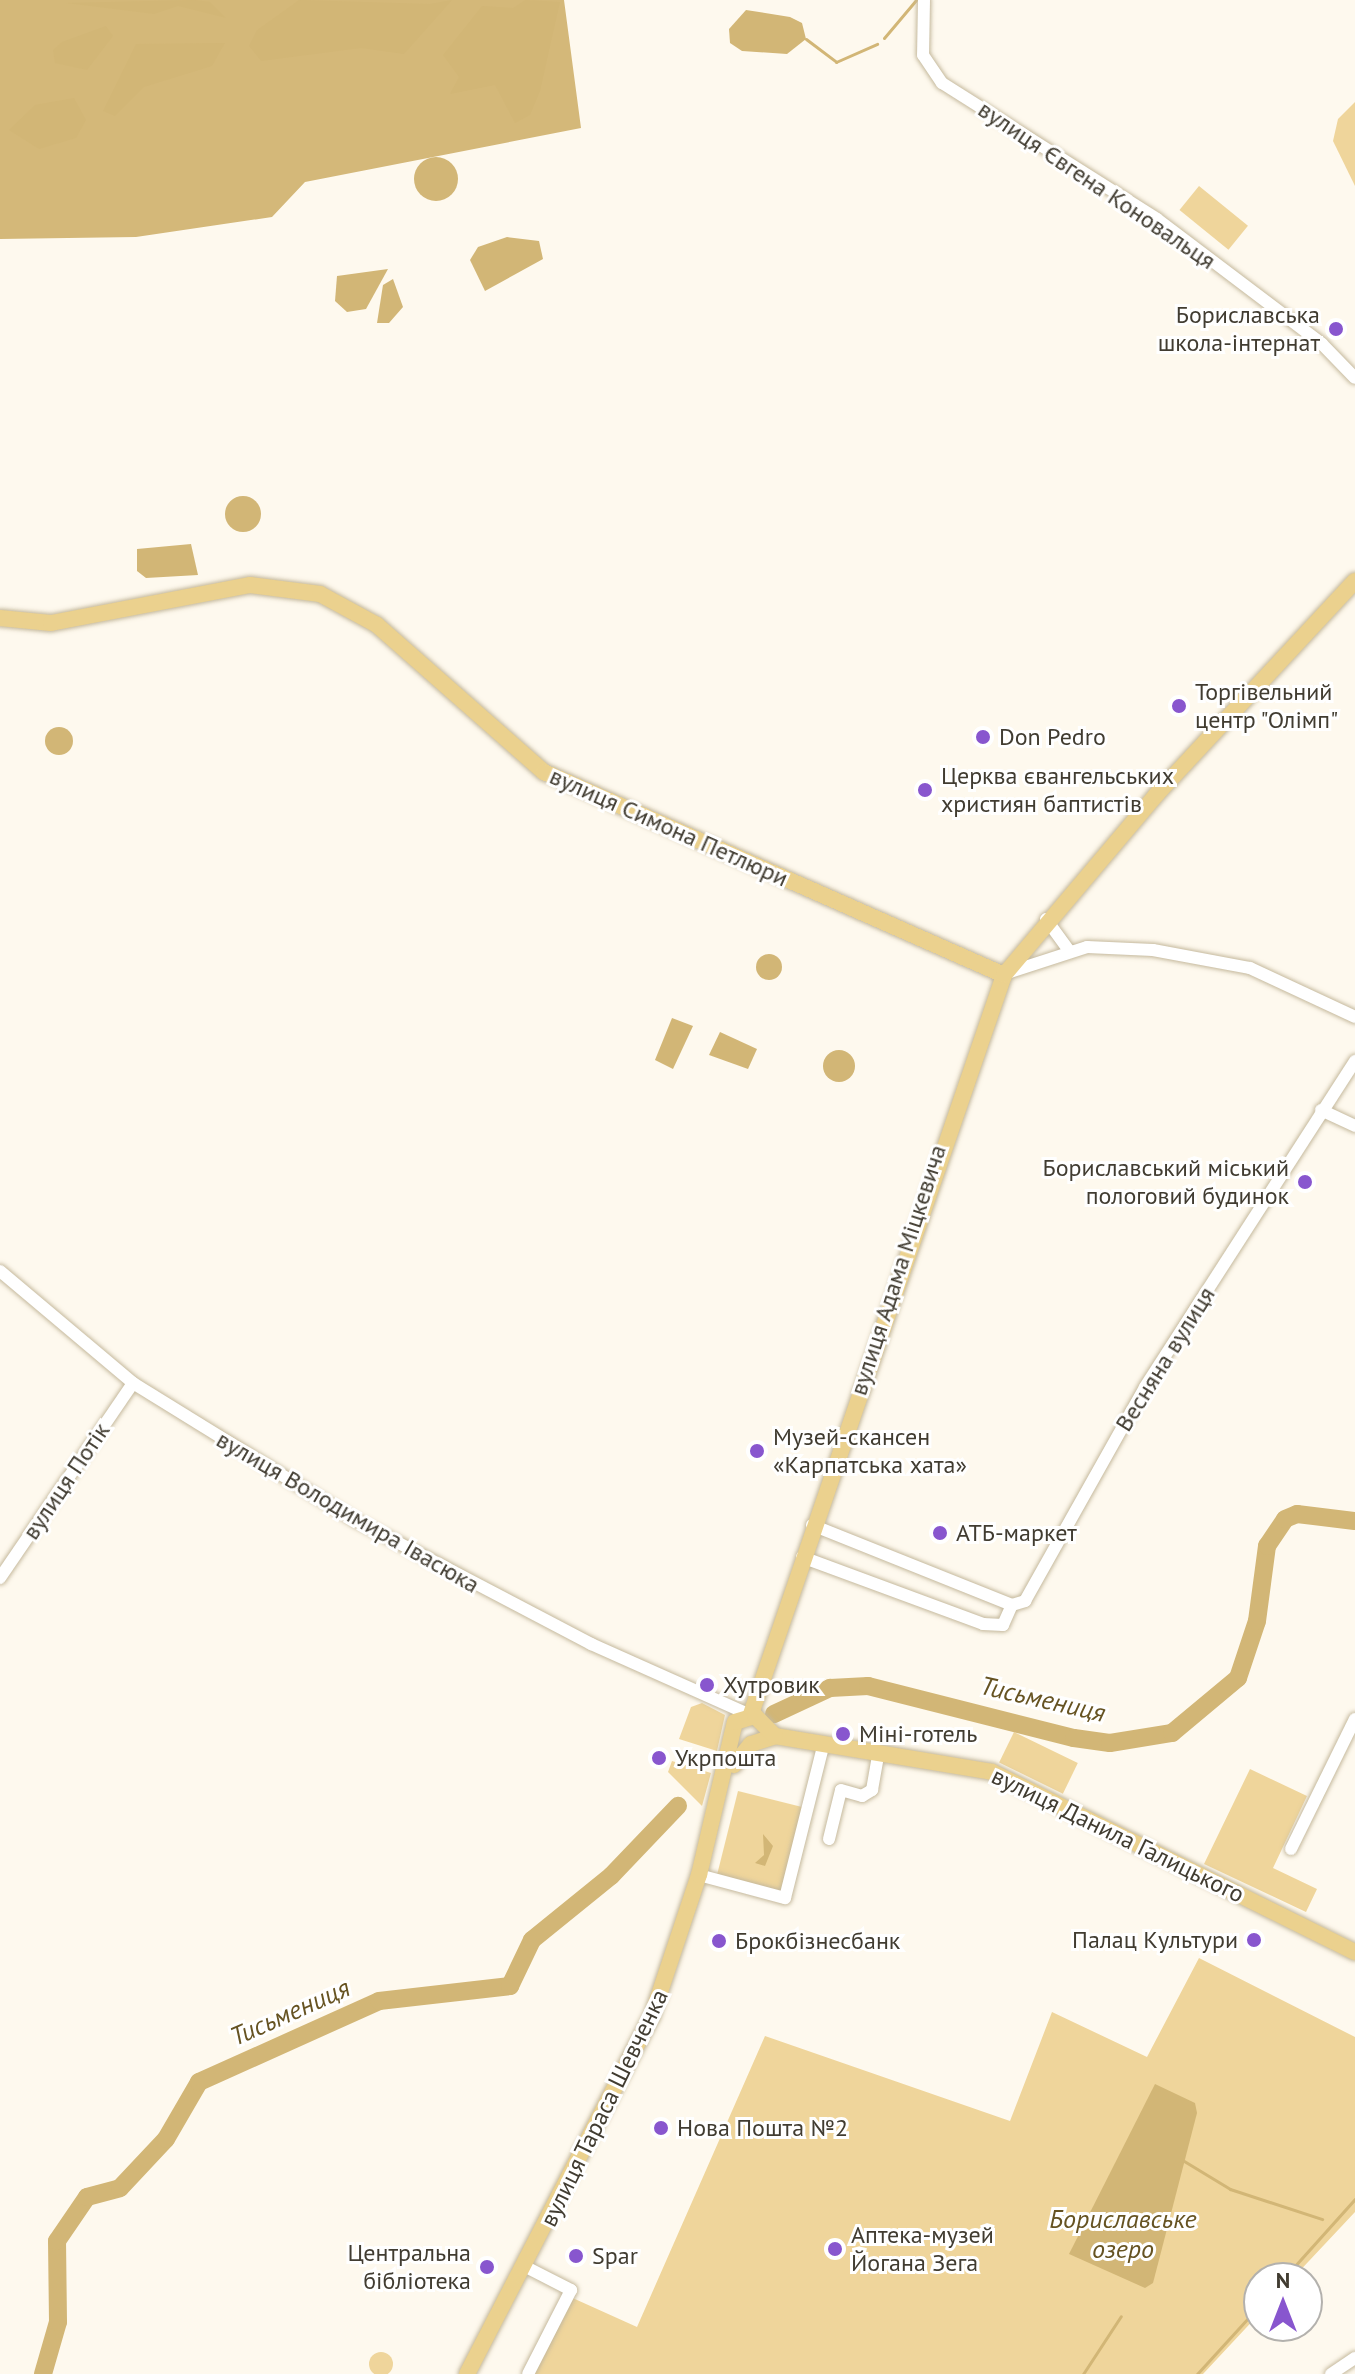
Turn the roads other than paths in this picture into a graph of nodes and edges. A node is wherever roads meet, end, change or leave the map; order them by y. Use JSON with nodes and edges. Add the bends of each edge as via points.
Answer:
{"nodes":[{"id":1,"x":924,"y":0,"type":"edge"},
{"id":2,"x":1355,"y":378,"type":"edge"},
{"id":3,"x":1355,"y":581,"type":"edge"},
{"id":4,"x":0,"y":618,"type":"edge"},
{"id":5,"x":1046,"y":919,"type":"junction"},
{"id":6,"x":1069,"y":951,"type":"junction"},
{"id":7,"x":1004,"y":975,"type":"junction"},
{"id":8,"x":1355,"y":1017,"type":"edge"},
{"id":9,"x":1355,"y":1061,"type":"edge"},
{"id":10,"x":1321,"y":1110,"type":"junction"},
{"id":11,"x":1355,"y":1126,"type":"edge"},
{"id":12,"x":0,"y":1271,"type":"edge"},
{"id":13,"x":133,"y":1383,"type":"junction"},
{"id":14,"x":812,"y":1525,"type":"junction"},
{"id":15,"x":802,"y":1557,"type":"junction"},
{"id":16,"x":0,"y":1578,"type":"edge"},
{"id":17,"x":1012,"y":1605,"type":"junction"},
{"id":18,"x":748,"y":1719,"type":"junction"},
{"id":19,"x":1355,"y":1719,"type":"edge"},
{"id":20,"x":775,"y":1736,"type":"junction"},
{"id":21,"x":755,"y":1742,"type":"junction"},
{"id":22,"x":824,"y":1743,"type":"junction"},
{"id":23,"x":879,"y":1752,"type":"junction"},
{"id":24,"x":725,"y":1783,"type":"junction"},
{"id":25,"x":829,"y":1839,"type":"dead end"},
{"id":26,"x":1291,"y":1849,"type":"dead end"},
{"id":27,"x":699,"y":1875,"type":"junction"},
{"id":28,"x":1355,"y":1952,"type":"edge"},
{"id":29,"x":524,"y":2266,"type":"junction"},
{"id":30,"x":1355,"y":2358,"type":"edge"},
{"id":31,"x":467,"y":2374,"type":"edge"},
{"id":32,"x":528,"y":2374,"type":"edge"},
{"id":33,"x":1331,"y":2374,"type":"edge"}],
"edges":[{"from":1,"to":2,"type":"street","name":"вулиця Євгена Коновальця","via":[[923,55],[942,83],[1157,219],[1322,344]]},
{"from":3,"to":5,"type":"main road","name":"вулиця Адама Міцкевича"},
{"from":4,"to":7,"type":"main road","name":"вулиця Симона Петлюри","via":[[51,623],[250,585],[320,594],[377,625],[544,772]]},
{"from":5,"to":6,"type":"street"},
{"from":5,"to":7,"type":"main road","name":"вулиця Адама Міцкевича"},
{"from":6,"to":7,"type":"street"},
{"from":6,"to":8,"type":"street","via":[[1111,946],[1250,968]]},
{"from":7,"to":14,"type":"main road","name":"вулиця Адама Міцкевича"},
{"from":9,"to":10,"type":"street","name":"Весняна вулиця"},
{"from":10,"to":11,"type":"street"},
{"from":10,"to":17,"type":"street","name":"Весняна вулиця","via":[[1145,1387],[1025,1601]]},
{"from":12,"to":13,"type":"street","name":"вулиця Володимира Івасюка"},
{"from":13,"to":16,"type":"street","name":"вулиця Потік"},
{"from":13,"to":18,"type":"street","name":"вулиця Володимира Івасюка","via":[[446,1572]]},
{"from":14,"to":15,"type":"main road","name":"вулиця Адама Міцкевича"},
{"from":14,"to":17,"type":"street"},
{"from":15,"to":17,"type":"street","name":"Весняна вулиця","via":[[983,1624],[1003,1625]]},
{"from":15,"to":18,"type":"main road","name":"вулиця Адама Міцкевича"},
{"from":18,"to":20,"type":"main road"},
{"from":18,"to":21,"type":"main road"},
{"from":18,"to":24,"type":"main road","name":"вулиця Адама Міцкевича"},
{"from":19,"to":26,"type":"street"},
{"from":20,"to":21,"type":"main road"},
{"from":20,"to":22,"type":"main road","name":"вулиця Данила Галицького"},
{"from":21,"to":24,"type":"main road"},
{"from":22,"to":23,"type":"main road","name":"вулиця Данила Галицького"},
{"from":22,"to":27,"type":"street","via":[[785,1898]]},
{"from":23,"to":25,"type":"street","via":[[872,1790],[862,1796],[841,1790]]},
{"from":23,"to":28,"type":"main road","name":"вулиця Данила Галицького","via":[[992,1772]]},
{"from":24,"to":27,"type":"main road","name":"вулиця Тараса Шевченка"},
{"from":27,"to":29,"type":"main road","name":"вулиця Тараса Шевченка","via":[[652,2016]]},
{"from":29,"to":31,"type":"main road","name":"вулиця Тараса Шевченка"},
{"from":29,"to":32,"type":"street","via":[[571,2290]]},
{"from":30,"to":33,"type":"street"}]}
